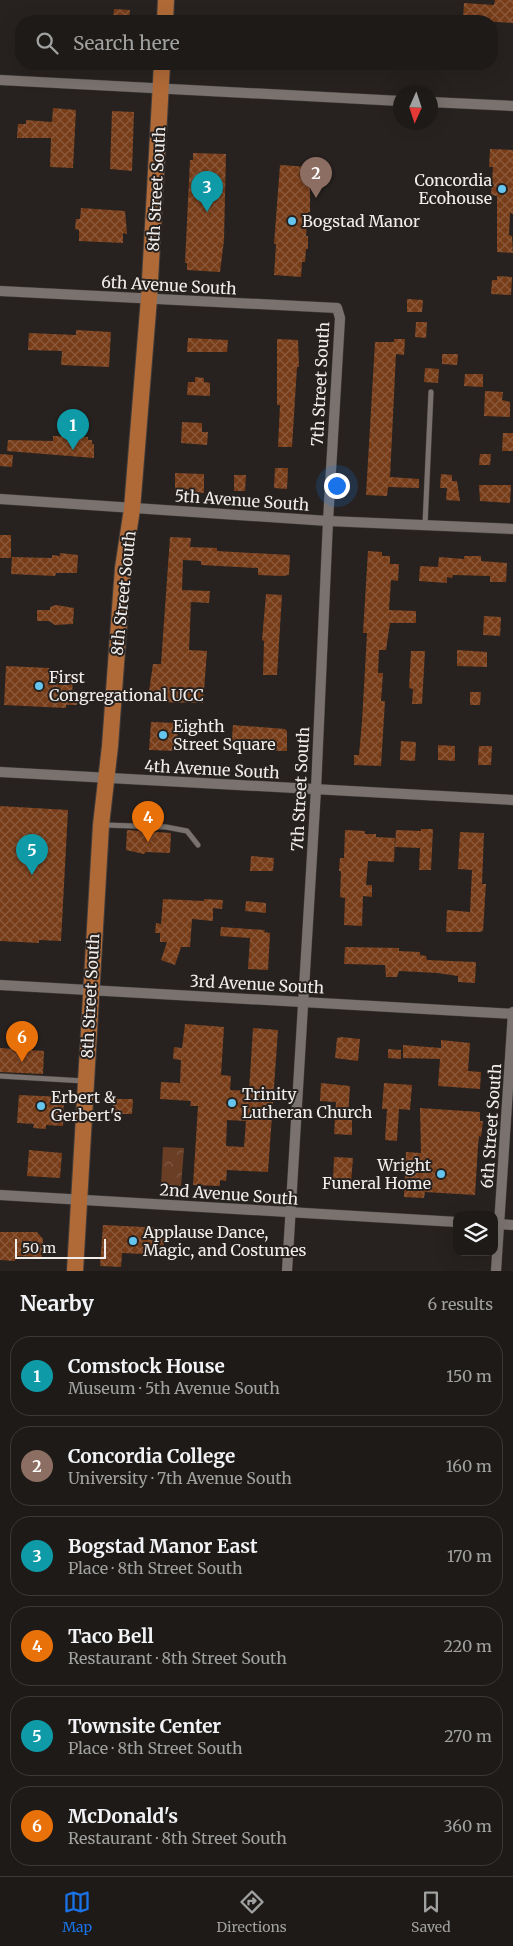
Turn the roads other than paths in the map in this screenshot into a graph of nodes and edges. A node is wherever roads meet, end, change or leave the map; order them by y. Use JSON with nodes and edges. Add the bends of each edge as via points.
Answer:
{"nodes":[{"id":1,"x":166,"y":0,"type":"edge"},
{"id":2,"x":165,"y":15,"type":"edge"},
{"id":3,"x":162,"y":70,"type":"edge"},
{"id":4,"x":0,"y":80,"type":"edge"},
{"id":5,"x":161,"y":90,"type":"junction"},
{"id":6,"x":393,"y":101,"type":"edge"},
{"id":7,"x":438,"y":102,"type":"edge"},
{"id":8,"x":513,"y":106,"type":"edge"},
{"id":9,"x":0,"y":291,"type":"edge"},
{"id":10,"x":149,"y":298,"type":"junction"},
{"id":11,"x":337,"y":308,"type":"joint"},
{"id":12,"x":431,"y":392,"type":"dead end"},
{"id":13,"x":0,"y":499,"type":"edge"},
{"id":14,"x":132,"y":509,"type":"junction"},
{"id":15,"x":328,"y":521,"type":"junction"},
{"id":16,"x":424,"y":525,"type":"junction"},
{"id":17,"x":513,"y":529,"type":"edge"},
{"id":18,"x":0,"y":772,"type":"edge"},
{"id":19,"x":107,"y":778,"type":"junction"},
{"id":20,"x":316,"y":789,"type":"junction"},
{"id":21,"x":513,"y":800,"type":"edge"},
{"id":22,"x":101,"y":825,"type":"junction"},
{"id":23,"x":198,"y":845,"type":"dead end"},
{"id":24,"x":0,"y":984,"type":"edge"},
{"id":25,"x":91,"y":990,"type":"junction"},
{"id":26,"x":303,"y":1002,"type":"junction"},
{"id":27,"x":513,"y":1013,"type":"edge"},
{"id":28,"x":0,"y":1076,"type":"edge"},
{"id":29,"x":86,"y":1081,"type":"junction"},
{"id":30,"x":0,"y":1195,"type":"edge"},
{"id":31,"x":79,"y":1200,"type":"junction"},
{"id":32,"x":498,"y":1211,"type":"edge"},
{"id":33,"x":290,"y":1213,"type":"junction"},
{"id":34,"x":453,"y":1222,"type":"edge"},
{"id":35,"x":498,"y":1224,"type":"edge"},
{"id":36,"x":513,"y":1225,"type":"edge"},
{"id":37,"x":76,"y":1252,"type":"junction"},
{"id":38,"x":496,"y":1256,"type":"edge"},
{"id":39,"x":66,"y":1271,"type":"edge"},
{"id":40,"x":75,"y":1271,"type":"edge"},
{"id":41,"x":287,"y":1271,"type":"edge"},
{"id":42,"x":496,"y":1271,"type":"edge"}],
"edges":[{"from":1,"to":2,"type":"main road"},
{"from":3,"to":5,"type":"main road","name":"8th Street South"},
{"from":4,"to":5,"type":"street"},
{"from":5,"to":6,"type":"street"},
{"from":5,"to":10,"type":"main road","name":"8th Street South"},
{"from":7,"to":8,"type":"street"},
{"from":9,"to":10,"type":"street","name":"6th Avenue South"},
{"from":10,"to":11,"type":"street","name":"6th Avenue South"},
{"from":10,"to":14,"type":"main road","name":"8th Street South"},
{"from":11,"to":15,"type":"street","name":"7th Street South","via":[[340,318]]},
{"from":12,"to":16,"type":"lane"},
{"from":13,"to":14,"type":"street","name":"5th Avenue South"},
{"from":14,"to":15,"type":"street","name":"5th Avenue South"},
{"from":14,"to":19,"type":"main road","name":"8th Street South","via":[[123,568]]},
{"from":15,"to":16,"type":"street","name":"5th Avenue South"},
{"from":15,"to":20,"type":"street","name":"7th Street South"},
{"from":16,"to":17,"type":"street","name":"5th Avenue South"},
{"from":18,"to":19,"type":"street","name":"4th Avenue South"},
{"from":19,"to":20,"type":"street","name":"4th Avenue South"},
{"from":19,"to":22,"type":"main road","name":"8th Street South"},
{"from":20,"to":21,"type":"street","name":"4th Avenue South"},
{"from":20,"to":26,"type":"street","name":"7th Street South"},
{"from":22,"to":23,"type":"lane","via":[[166,827],[187,831]]},
{"from":22,"to":25,"type":"main road","name":"8th Street South"},
{"from":24,"to":25,"type":"street","name":"3rd Avenue South"},
{"from":25,"to":26,"type":"street","name":"3rd Avenue South"},
{"from":25,"to":29,"type":"main road","name":"8th Street South"},
{"from":26,"to":27,"type":"street","name":"3rd Avenue South"},
{"from":26,"to":33,"type":"street","name":"7th Street South"},
{"from":27,"to":32,"type":"street","name":"6th Street South"},
{"from":28,"to":29,"type":"lane"},
{"from":29,"to":31,"type":"main road","name":"8th Street South"},
{"from":30,"to":31,"type":"street","name":"2nd Avenue South"},
{"from":31,"to":33,"type":"street","name":"2nd Avenue South"},
{"from":31,"to":37,"type":"main road","name":"8th Street South"},
{"from":33,"to":34,"type":"street","name":"2nd Avenue South"},
{"from":33,"to":41,"type":"street","name":"7th Street South"},
{"from":35,"to":36,"type":"street"},
{"from":37,"to":39,"type":"main road"},
{"from":37,"to":40,"type":"main road","name":"8th Street South"},
{"from":38,"to":42,"type":"street","name":"6th Street South"}]}
